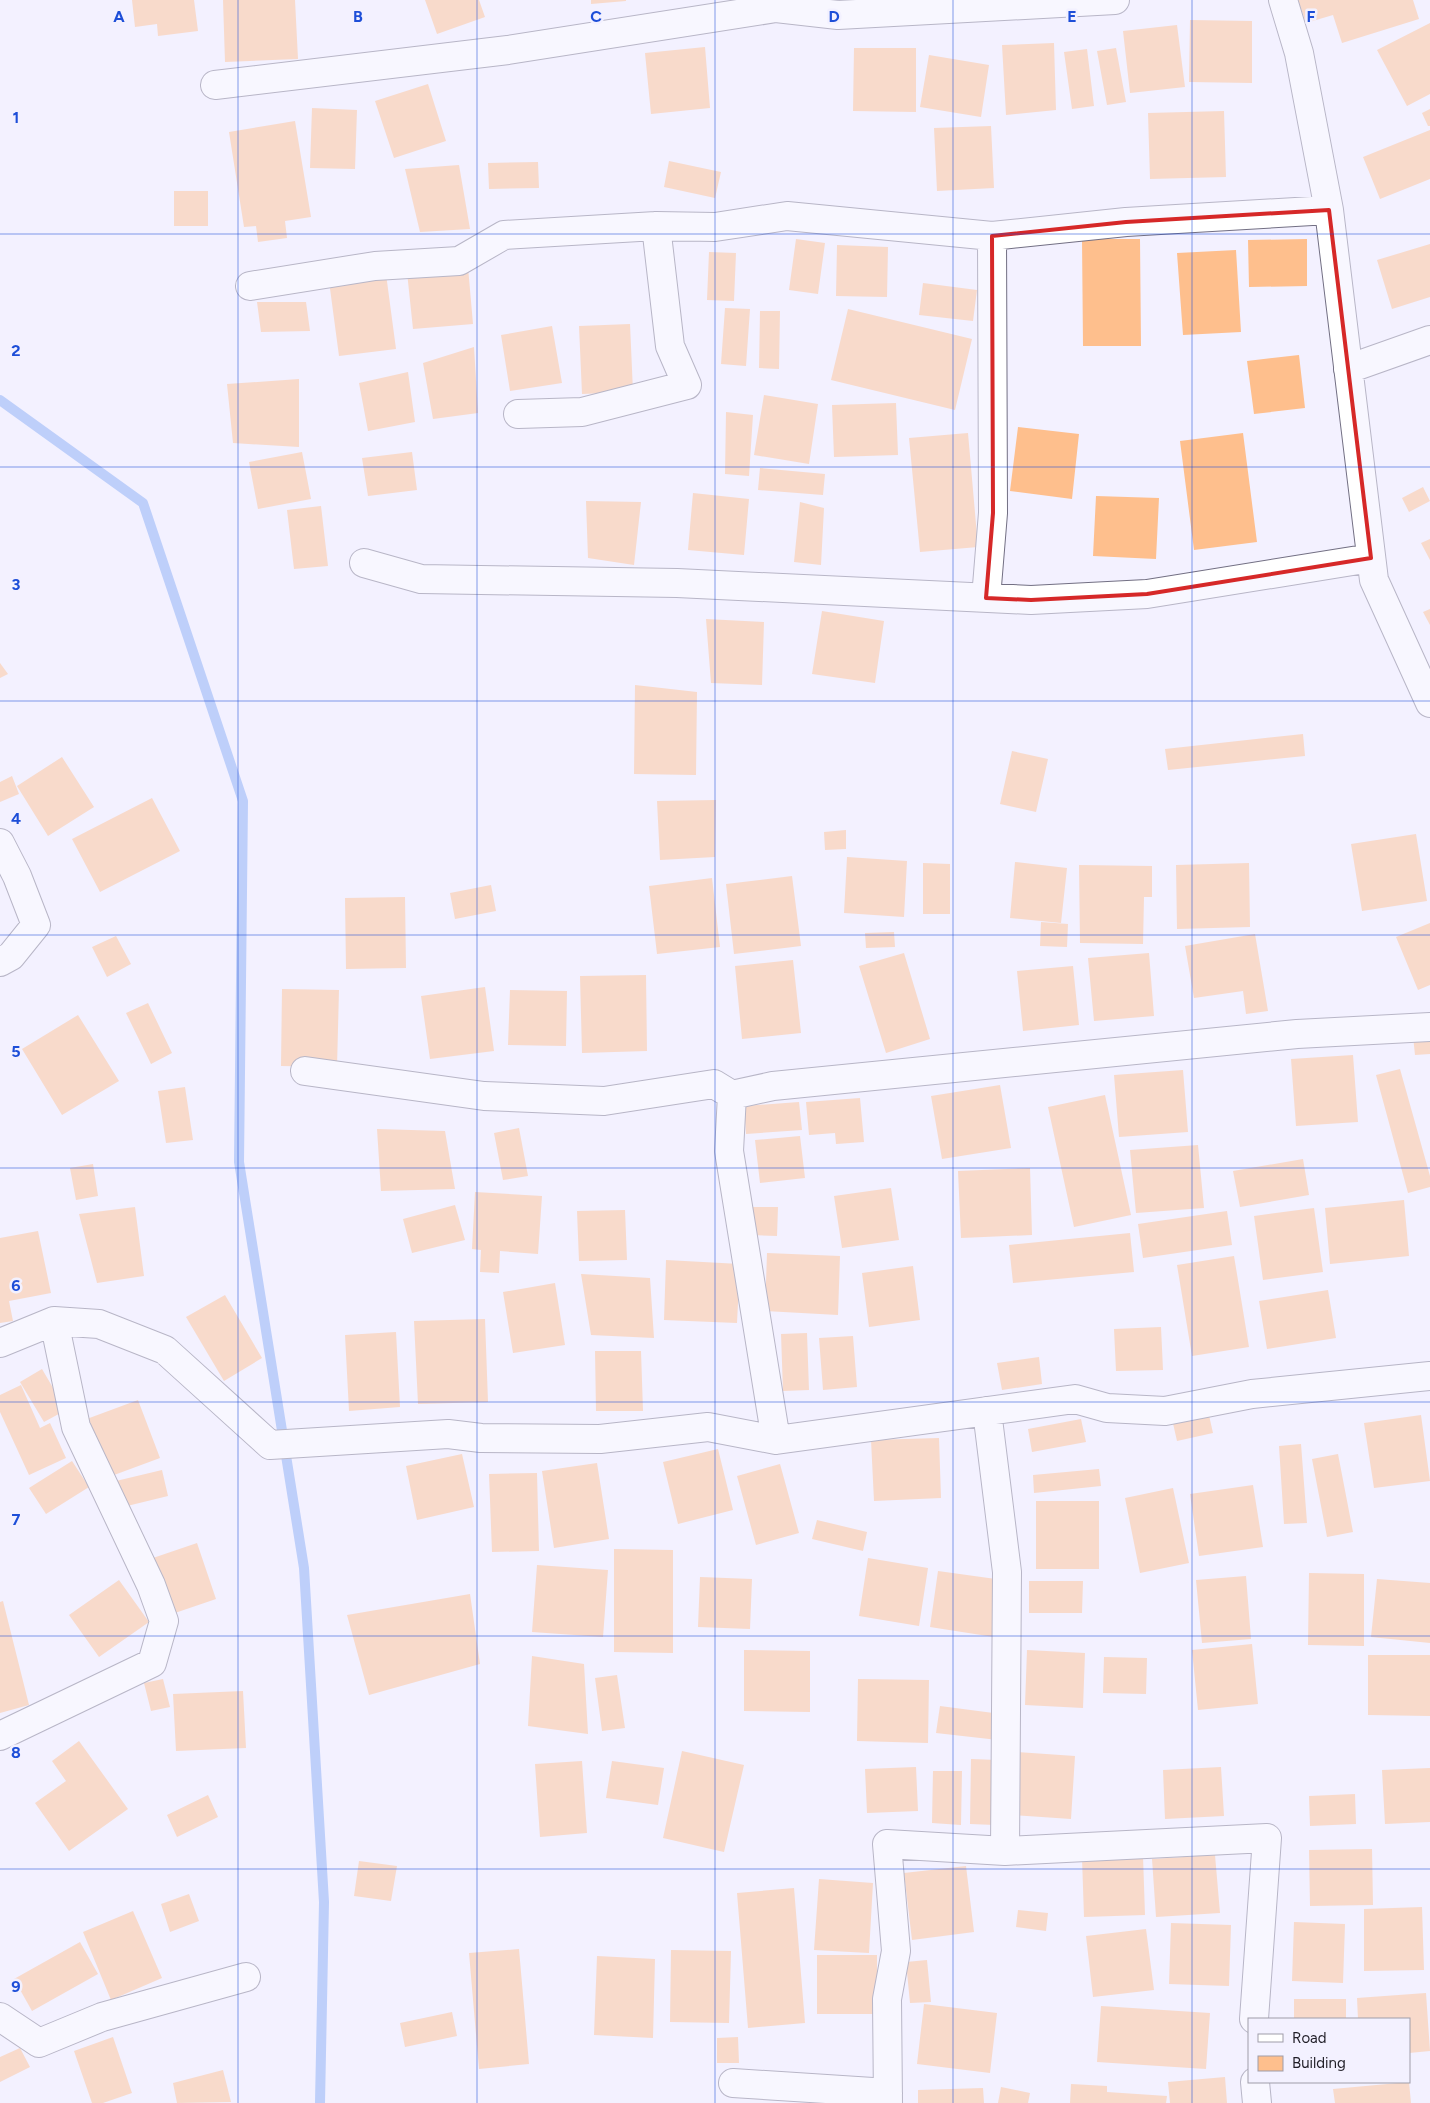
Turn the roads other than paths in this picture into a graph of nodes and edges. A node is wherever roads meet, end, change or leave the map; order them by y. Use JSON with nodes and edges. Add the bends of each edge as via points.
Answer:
{"nodes":[{"id":1,"x":1115,"y":0,"type":"edge"},
{"id":2,"x":1283,"y":0,"type":"edge"},
{"id":3,"x":215,"y":85,"type":"dead end"},
{"id":4,"x":1329,"y":210,"type":"junction"},
{"id":5,"x":656,"y":226,"type":"junction"},
{"id":6,"x":992,"y":236,"type":"junction"},
{"id":7,"x":250,"y":286,"type":"dead end"},
{"id":8,"x":1430,"y":340,"type":"edge"},
{"id":9,"x":1348,"y":369,"type":"junction"},
{"id":10,"x":518,"y":414,"type":"dead end"},
{"id":11,"x":1371,"y":558,"type":"junction"},
{"id":12,"x":364,"y":563,"type":"dead end"},
{"id":13,"x":986,"y":598,"type":"junction"},
{"id":14,"x":1430,"y":703,"type":"edge"},
{"id":15,"x":0,"y":843,"type":"edge"},
{"id":16,"x":0,"y":962,"type":"edge"},
{"id":17,"x":1430,"y":1027,"type":"edge"},
{"id":18,"x":305,"y":1071,"type":"dead end"},
{"id":19,"x":732,"y":1095,"type":"junction"},
{"id":20,"x":54,"y":1321,"type":"junction"},
{"id":21,"x":0,"y":1344,"type":"edge"},
{"id":22,"x":1430,"y":1376,"type":"edge"},
{"id":23,"x":987,"y":1411,"type":"junction"},
{"id":24,"x":776,"y":1440,"type":"junction"},
{"id":25,"x":0,"y":1736,"type":"edge"},
{"id":26,"x":1004,"y":1851,"type":"junction"},
{"id":27,"x":246,"y":1977,"type":"dead end"},
{"id":28,"x":0,"y":2017,"type":"edge"},
{"id":29,"x":1254,"y":2018,"type":"edge"},
{"id":30,"x":733,"y":2083,"type":"dead end"},
{"id":31,"x":1255,"y":2083,"type":"edge"},
{"id":32,"x":888,"y":2098,"type":"edge"},
{"id":33,"x":1258,"y":2103,"type":"edge"}],
"edges":[{"from":1,"to":3,"type":"street","via":[[838,15],[776,8],[508,50]]},
{"from":2,"to":4,"type":"street","via":[[1299,53]]},
{"from":4,"to":6,"type":"street","via":[[1126,222]]},
{"from":4,"to":9,"type":"street"},
{"from":5,"to":6,"type":"street","via":[[714,227],[787,216]]},
{"from":5,"to":7,"type":"street","via":[[504,235],[459,261],[376,266]]},
{"from":5,"to":10,"type":"street","via":[[670,346],[687,385],[582,412]]},
{"from":6,"to":13,"type":"street","via":[[993,512]]},
{"from":8,"to":9,"type":"street"},
{"from":9,"to":11,"type":"street"},
{"from":11,"to":13,"type":"street","via":[[1147,594],[1031,600]]},
{"from":11,"to":14,"type":"street","via":[[1374,580]]},
{"from":12,"to":13,"type":"street","via":[[422,579],[677,583]]},
{"from":15,"to":16,"type":"street","via":[[36,925],[11,956]]},
{"from":17,"to":19,"type":"street","via":[[1258,1038],[772,1086]]},
{"from":18,"to":19,"type":"street","via":[[484,1096],[604,1100],[714,1084]]},
{"from":19,"to":24,"type":"street","via":[[728,1151]]},
{"from":20,"to":21,"type":"street"},
{"from":20,"to":24,"type":"street","via":[[99,1324],[165,1350],[270,1445],[448,1434],[481,1438],[600,1440],[708,1427]]},
{"from":20,"to":25,"type":"street","via":[[76,1428],[151,1585],[164,1621],[152,1663]]},
{"from":22,"to":23,"type":"street","via":[[1252,1394],[1165,1411],[1107,1408],[1075,1399]]},
{"from":23,"to":24,"type":"street"},
{"from":23,"to":26,"type":"street","via":[[1007,1572]]},
{"from":26,"to":29,"type":"street","via":[[1267,1838]]},
{"from":26,"to":32,"type":"street","via":[[887,1844],[896,1951],[887,1999]]},
{"from":27,"to":28,"type":"street","via":[[102,2017],[39,2043]]},
{"from":30,"to":32,"type":"street"},
{"from":31,"to":33,"type":"street"}]}
